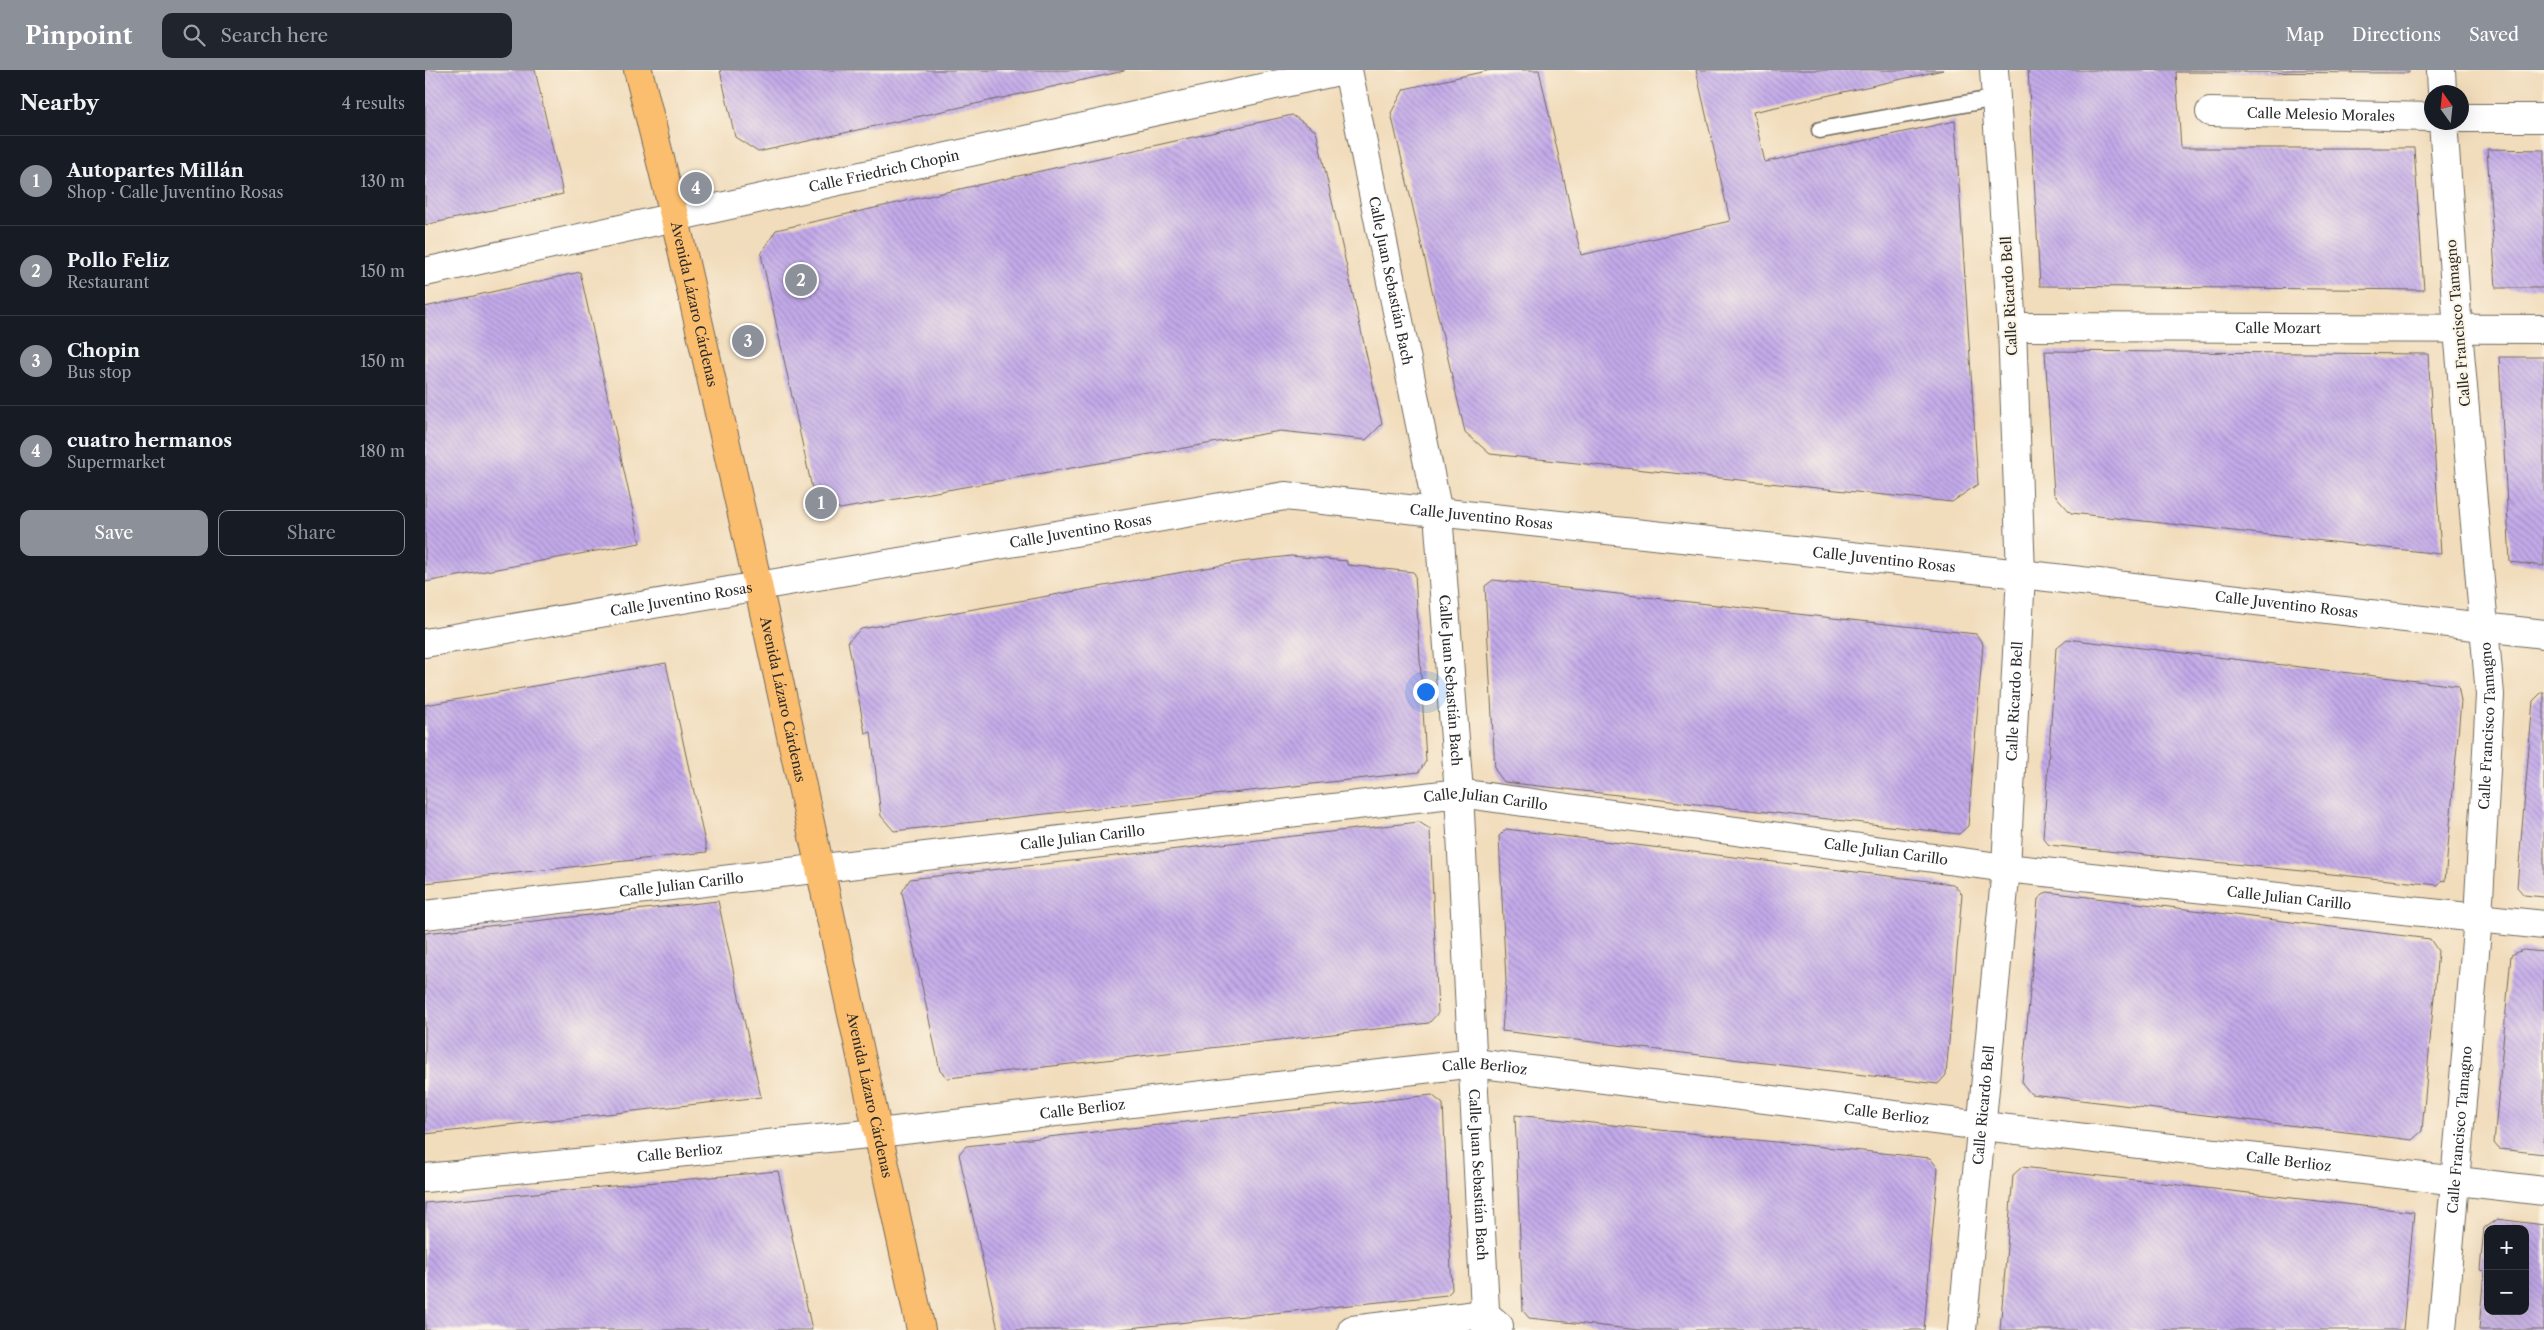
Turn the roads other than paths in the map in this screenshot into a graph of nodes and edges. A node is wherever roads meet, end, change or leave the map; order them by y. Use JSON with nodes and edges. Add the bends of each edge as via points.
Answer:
{"nodes":[{"id":1,"x":638,"y":70,"type":"edge"},
{"id":2,"x":1343,"y":70,"type":"edge"},
{"id":3,"x":1348,"y":70,"type":"edge"},
{"id":4,"x":1994,"y":70,"type":"edge"},
{"id":5,"x":2441,"y":70,"type":"edge"},
{"id":6,"x":2442,"y":85,"type":"edge"},
{"id":7,"x":1997,"y":98,"type":"junction"},
{"id":8,"x":2210,"y":112,"type":"dead end"},
{"id":9,"x":2424,"y":117,"type":"edge"},
{"id":10,"x":2469,"y":118,"type":"edge"},
{"id":11,"x":2544,"y":118,"type":"edge"},
{"id":12,"x":1820,"y":130,"type":"dead end"},
{"id":13,"x":2444,"y":130,"type":"edge"},
{"id":14,"x":675,"y":219,"type":"junction"},
{"id":15,"x":425,"y":272,"type":"edge"},
{"id":16,"x":2012,"y":327,"type":"junction"},
{"id":17,"x":2544,"y":329,"type":"edge"},
{"id":18,"x":2458,"y":330,"type":"junction"},
{"id":19,"x":1439,"y":513,"type":"junction"},
{"id":20,"x":2021,"y":574,"type":"junction"},
{"id":21,"x":758,"y":585,"type":"junction"},
{"id":22,"x":2486,"y":627,"type":"junction"},
{"id":23,"x":2544,"y":634,"type":"edge"},
{"id":24,"x":425,"y":643,"type":"edge"},
{"id":25,"x":1459,"y":793,"type":"junction"},
{"id":26,"x":819,"y":868,"type":"junction"},
{"id":27,"x":2006,"y":868,"type":"junction"},
{"id":28,"x":425,"y":915,"type":"edge"},
{"id":29,"x":2478,"y":918,"type":"junction"},
{"id":30,"x":2544,"y":925,"type":"edge"},
{"id":31,"x":1474,"y":1063,"type":"junction"},
{"id":32,"x":1983,"y":1126,"type":"junction"},
{"id":33,"x":878,"y":1133,"type":"junction"},
{"id":34,"x":425,"y":1178,"type":"edge"},
{"id":35,"x":2455,"y":1182,"type":"junction"},
{"id":36,"x":2544,"y":1191,"type":"edge"},
{"id":37,"x":1492,"y":1325,"type":"edge"},
{"id":38,"x":921,"y":1330,"type":"edge"},
{"id":39,"x":1352,"y":1330,"type":"edge"},
{"id":40,"x":1962,"y":1330,"type":"edge"},
{"id":41,"x":2443,"y":1330,"type":"edge"}],
"edges":[{"from":1,"to":14,"type":"main road","name":"Avenida Lázaro Cárdenas"},
{"from":2,"to":14,"type":"street","name":"Calle Friedrich Chopin"},
{"from":3,"to":19,"type":"street","name":"Calle Juan Sebastián Bach"},
{"from":4,"to":7,"type":"street","name":"Calle Ricardo Bell"},
{"from":5,"to":6,"type":"street"},
{"from":7,"to":12,"type":"lane"},
{"from":7,"to":16,"type":"street","name":"Calle Ricardo Bell"},
{"from":8,"to":9,"type":"street","name":"Calle Melesio Morales"},
{"from":10,"to":11,"type":"street"},
{"from":13,"to":18,"type":"street","name":"Calle Francisco Tamagno"},
{"from":14,"to":15,"type":"street","name":"Calle Friedrich Chopin"},
{"from":14,"to":21,"type":"main road","name":"Avenida Lázaro Cárdenas"},
{"from":16,"to":18,"type":"street","name":"Calle Mozart"},
{"from":16,"to":20,"type":"street","name":"Calle Ricardo Bell"},
{"from":17,"to":18,"type":"street","name":"Calle Mozart"},
{"from":18,"to":22,"type":"street","name":"Calle Francisco Tamagno"},
{"from":19,"to":20,"type":"street","name":"Calle Juventino Rosas"},
{"from":19,"to":21,"type":"street","name":"Calle Juventino Rosas","via":[[1285,496]]},
{"from":19,"to":25,"type":"street","name":"Calle Juan Sebastián Bach"},
{"from":20,"to":22,"type":"street","name":"Calle Juventino Rosas"},
{"from":20,"to":27,"type":"street","name":"Calle Ricardo Bell"},
{"from":21,"to":24,"type":"street","name":"Calle Juventino Rosas"},
{"from":21,"to":26,"type":"main road","name":"Avenida Lázaro Cárdenas"},
{"from":22,"to":23,"type":"street","name":"Calle Juventino Rosas"},
{"from":22,"to":29,"type":"street","name":"Calle Francisco Tamagno","via":[[2490,694]]},
{"from":25,"to":26,"type":"street","name":"Calle Julian Carillo"},
{"from":25,"to":27,"type":"street","name":"Calle Julian Carillo"},
{"from":25,"to":31,"type":"street","name":"Calle Juan Sebastián Bach"},
{"from":26,"to":28,"type":"street","name":"Calle Julian Carillo"},
{"from":26,"to":33,"type":"main road","name":"Avenida Lázaro Cárdenas"},
{"from":27,"to":29,"type":"street","name":"Calle Julian Carillo"},
{"from":27,"to":32,"type":"street","name":"Calle Ricardo Bell"},
{"from":29,"to":30,"type":"street","name":"Calle Julian Carillo"},
{"from":29,"to":35,"type":"street","name":"Calle Francisco Tamagno"},
{"from":31,"to":32,"type":"street","name":"Calle Berlioz"},
{"from":31,"to":33,"type":"street","name":"Calle Berlioz"},
{"from":31,"to":37,"type":"street","name":"Calle Juan Sebastián Bach"},
{"from":32,"to":35,"type":"street","name":"Calle Berlioz"},
{"from":32,"to":40,"type":"street","name":"Calle Ricardo Bell"},
{"from":33,"to":34,"type":"street","name":"Calle Berlioz"},
{"from":33,"to":38,"type":"main road","name":"Avenida Lázaro Cárdenas"},
{"from":35,"to":36,"type":"street","name":"Calle Berlioz"},
{"from":35,"to":41,"type":"street","name":"Calle Francisco Tamagno"},
{"from":37,"to":39,"type":"street"}]}
